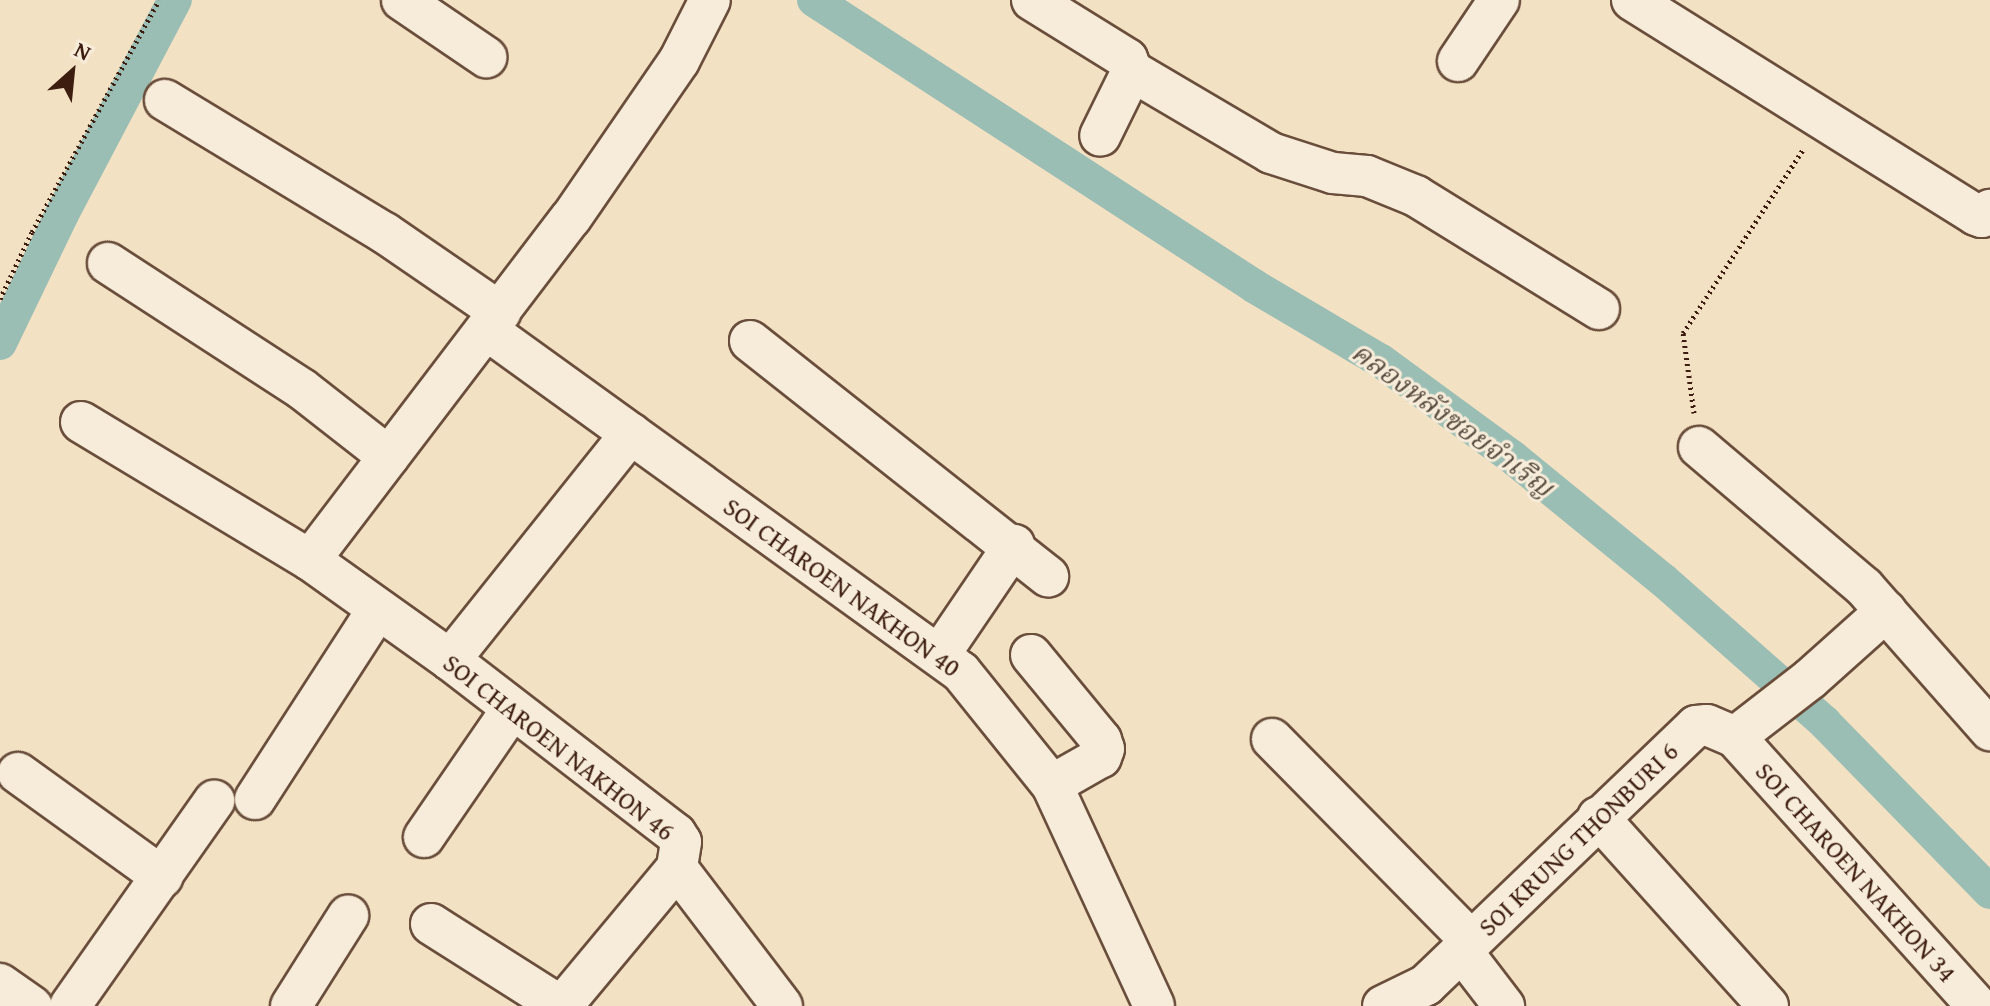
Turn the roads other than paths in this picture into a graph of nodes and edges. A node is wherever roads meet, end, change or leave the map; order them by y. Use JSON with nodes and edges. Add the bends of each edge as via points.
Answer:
{"nodes":[{"id":1,"x":402,"y":0,"type":"edge"},
{"id":2,"x":710,"y":0,"type":"edge"},
{"id":3,"x":1032,"y":0,"type":"edge"},
{"id":4,"x":1499,"y":0,"type":"edge"},
{"id":5,"x":1632,"y":0,"type":"edge"},
{"id":6,"x":486,"y":57,"type":"dead end"},
{"id":7,"x":1458,"y":61,"type":"dead end"},
{"id":8,"x":1132,"y":71,"type":"junction"},
{"id":9,"x":165,"y":100,"type":"dead end"},
{"id":10,"x":1100,"y":136,"type":"dead end"},
{"id":11,"x":1990,"y":210,"type":"edge"},
{"id":12,"x":108,"y":263,"type":"dead end"},
{"id":13,"x":1599,"y":309,"type":"dead end"},
{"id":14,"x":494,"y":321,"type":"junction"},
{"id":15,"x":750,"y":341,"type":"dead end"},
{"id":16,"x":81,"y":422,"type":"dead end"},
{"id":17,"x":631,"y":433,"type":"junction"},
{"id":18,"x":1699,"y":447,"type":"road end"},
{"id":19,"x":389,"y":457,"type":"junction"},
{"id":20,"x":1014,"y":545,"type":"junction"},
{"id":21,"x":310,"y":560,"type":"junction"},
{"id":22,"x":1048,"y":576,"type":"dead end"},
{"id":23,"x":378,"y":609,"type":"junction"},
{"id":24,"x":1886,"y":611,"type":"junction"},
{"id":25,"x":940,"y":654,"type":"junction"},
{"id":26,"x":1031,"y":655,"type":"dead end"},
{"id":27,"x":450,"y":660,"type":"junction"},
{"id":28,"x":512,"y":709,"type":"junction"},
{"id":29,"x":1990,"y":730,"type":"edge"},
{"id":30,"x":1735,"y":737,"type":"junction"},
{"id":31,"x":1272,"y":739,"type":"dead end"},
{"id":32,"x":18,"y":773,"type":"dead end"},
{"id":33,"x":1052,"y":785,"type":"junction"},
{"id":34,"x":255,"y":799,"type":"dead end"},
{"id":35,"x":214,"y":801,"type":"dead end"},
{"id":36,"x":1598,"y":817,"type":"junction"},
{"id":37,"x":424,"y":837,"type":"dead end"},
{"id":38,"x":677,"y":868,"type":"junction"},
{"id":39,"x":162,"y":877,"type":"junction"},
{"id":40,"x":348,"y":916,"type":"dead end"},
{"id":41,"x":431,"y":924,"type":"dead end"},
{"id":42,"x":1466,"y":946,"type":"junction"},
{"id":43,"x":0,"y":984,"type":"edge"},
{"id":44,"x":1433,"y":996,"type":"edge"},
{"id":45,"x":32,"y":1006,"type":"edge"},
{"id":46,"x":70,"y":1006,"type":"edge"},
{"id":47,"x":291,"y":1006,"type":"edge"},
{"id":48,"x":561,"y":1006,"type":"edge"},
{"id":49,"x":782,"y":1006,"type":"edge"},
{"id":50,"x":1154,"y":1006,"type":"edge"},
{"id":51,"x":1383,"y":1006,"type":"edge"},
{"id":52,"x":1504,"y":1006,"type":"edge"},
{"id":53,"x":1768,"y":1006,"type":"edge"},
{"id":54,"x":1977,"y":1006,"type":"edge"}],
"edges":[{"from":1,"to":6,"type":"street"},
{"from":2,"to":14,"type":"street","via":[[679,61]]},
{"from":3,"to":8,"type":"street","via":[[1127,59]]},
{"from":4,"to":7,"type":"street"},
{"from":5,"to":11,"type":"street","via":[[1976,215]]},
{"from":8,"to":10,"type":"street"},
{"from":8,"to":13,"type":"street","via":[[1271,153],[1333,173],[1367,176],[1416,196]]},
{"from":9,"to":14,"type":"street","name":"SOI CHAROEN NAKHON 40","via":[[385,233]]},
{"from":12,"to":19,"type":"street","via":[[302,389]]},
{"from":14,"to":17,"type":"street","name":"SOI CHAROEN NAKHON 40"},
{"from":14,"to":19,"type":"street"},
{"from":15,"to":20,"type":"street"},
{"from":16,"to":21,"type":"street","name":"SOI CHAROEN NAKHON 46"},
{"from":17,"to":25,"type":"street","name":"SOI CHAROEN NAKHON 40"},
{"from":17,"to":27,"type":"street"},
{"from":18,"to":24,"type":"street"},
{"from":19,"to":21,"type":"street"},
{"from":20,"to":22,"type":"street"},
{"from":20,"to":25,"type":"street"},
{"from":21,"to":23,"type":"street","name":"SOI CHAROEN NAKHON 46"},
{"from":23,"to":27,"type":"street","name":"SOI CHAROEN NAKHON 46"},
{"from":23,"to":34,"type":"street"},
{"from":24,"to":29,"type":"street"},
{"from":24,"to":30,"type":"street"},
{"from":25,"to":33,"type":"street","name":"SOI CHAROEN NAKHON 40","via":[[961,672]]},
{"from":26,"to":33,"type":"street","via":[[1104,749],[1101,757]]},
{"from":27,"to":28,"type":"street","name":"SOI CHAROEN NAKHON 46"},
{"from":28,"to":37,"type":"street"},
{"from":28,"to":38,"type":"street","name":"SOI CHAROEN NAKHON 46","via":[[676,834],[681,842]]},
{"from":30,"to":36,"type":"street","name":"SOI KRUNG THONBURI 6","via":[[1696,726]]},
{"from":30,"to":54,"type":"street","name":"SOI CHAROEN NAKHON 34"},
{"from":31,"to":42,"type":"street"},
{"from":32,"to":39,"type":"street"},
{"from":33,"to":50,"type":"street","name":"SOI CHAROEN NAKHON 40"},
{"from":35,"to":39,"type":"street"},
{"from":36,"to":42,"type":"street","name":"SOI KRUNG THONBURI 6"},
{"from":36,"to":53,"type":"street"},
{"from":38,"to":48,"type":"street","name":"SOI CHAROEN NAKHON 46"},
{"from":38,"to":49,"type":"street"},
{"from":39,"to":46,"type":"street"},
{"from":40,"to":47,"type":"street"},
{"from":41,"to":48,"type":"street"},
{"from":42,"to":44,"type":"street","name":"SOI KRUNG THONBURI 6"},
{"from":42,"to":52,"type":"street"},
{"from":43,"to":45,"type":"street"},
{"from":44,"to":51,"type":"street","name":"SOI KRUNG THONBURI 6"}]}
